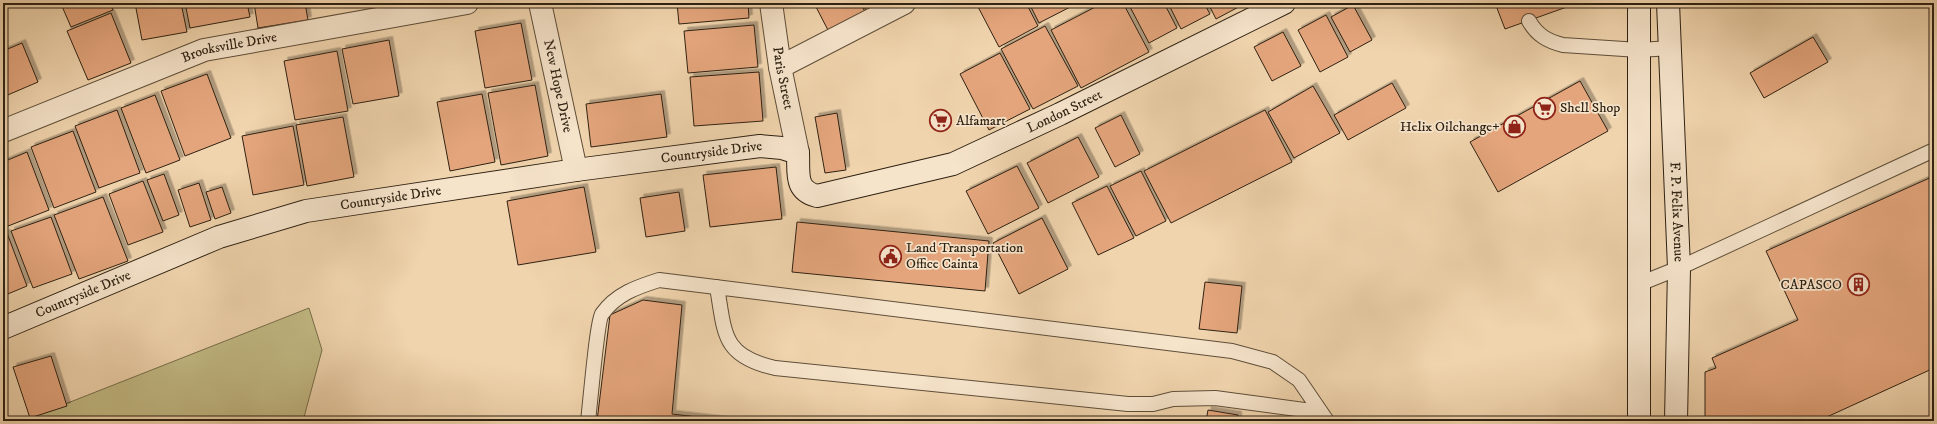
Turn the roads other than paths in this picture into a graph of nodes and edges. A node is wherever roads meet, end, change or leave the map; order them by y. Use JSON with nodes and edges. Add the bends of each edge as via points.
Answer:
{"nodes":[{"id":1,"x":467,"y":3,"type":"edge"},
{"id":2,"x":540,"y":3,"type":"edge"},
{"id":3,"x":771,"y":3,"type":"edge"},
{"id":4,"x":904,"y":3,"type":"edge"},
{"id":5,"x":1284,"y":3,"type":"edge"},
{"id":6,"x":1639,"y":3,"type":"edge"},
{"id":7,"x":1668,"y":3,"type":"edge"},
{"id":8,"x":1528,"y":21,"type":"dead end"},
{"id":9,"x":1670,"y":48,"type":"junction"},
{"id":10,"x":1639,"y":50,"type":"junction"},
{"id":11,"x":780,"y":67,"type":"junction"},
{"id":12,"x":3,"y":131,"type":"edge"},
{"id":13,"x":1934,"y":150,"type":"edge"},
{"id":14,"x":798,"y":153,"type":"junction"},
{"id":15,"x":576,"y":170,"type":"junction"},
{"id":16,"x":1679,"y":268,"type":"junction"},
{"id":17,"x":1639,"y":284,"type":"junction"},
{"id":18,"x":717,"y":287,"type":"junction"},
{"id":19,"x":3,"y":328,"type":"edge"},
{"id":20,"x":1323,"y":416,"type":"edge"},
{"id":21,"x":588,"y":421,"type":"edge"},
{"id":22,"x":1639,"y":421,"type":"edge"},
{"id":23,"x":1676,"y":421,"type":"edge"}],
"edges":[{"from":1,"to":12,"type":"street","name":"Brooksville Drive","via":[[204,50]]},
{"from":2,"to":15,"type":"street","name":"New Hope Drive"},
{"from":3,"to":11,"type":"street","name":"Paris Street"},
{"from":4,"to":11,"type":"street"},
{"from":5,"to":14,"type":"street","name":"London Street","via":[[953,164],[817,196],[806,193],[800,185]]},
{"from":6,"to":10,"type":"street"},
{"from":7,"to":9,"type":"street","name":"F. P. Felix Avenue"},
{"from":8,"to":10,"type":"lane","via":[[1534,30],[1552,42]]},
{"from":9,"to":10,"type":"lane"},
{"from":9,"to":16,"type":"street","name":"F. P. Felix Avenue"},
{"from":10,"to":17,"type":"street"},
{"from":11,"to":14,"type":"street","name":"Paris Street"},
{"from":13,"to":16,"type":"lane"},
{"from":14,"to":15,"type":"street","name":"Countryside Drive","via":[[766,146],[746,147]]},
{"from":15,"to":19,"type":"street","name":"Countryside Drive","via":[[306,211],[219,237]]},
{"from":16,"to":17,"type":"lane"},
{"from":16,"to":23,"type":"street","name":"F. P. Felix Avenue"},
{"from":17,"to":22,"type":"street"},
{"from":18,"to":20,"type":"lane","via":[[1232,351],[1273,362],[1292,375],[1299,380]]},
{"from":18,"to":20,"type":"lane","via":[[725,333],[733,348],[744,358],[759,365],[1128,404],[1215,398]]},
{"from":18,"to":21,"type":"lane","via":[[659,280],[632,289],[616,299],[601,316]]}]}
